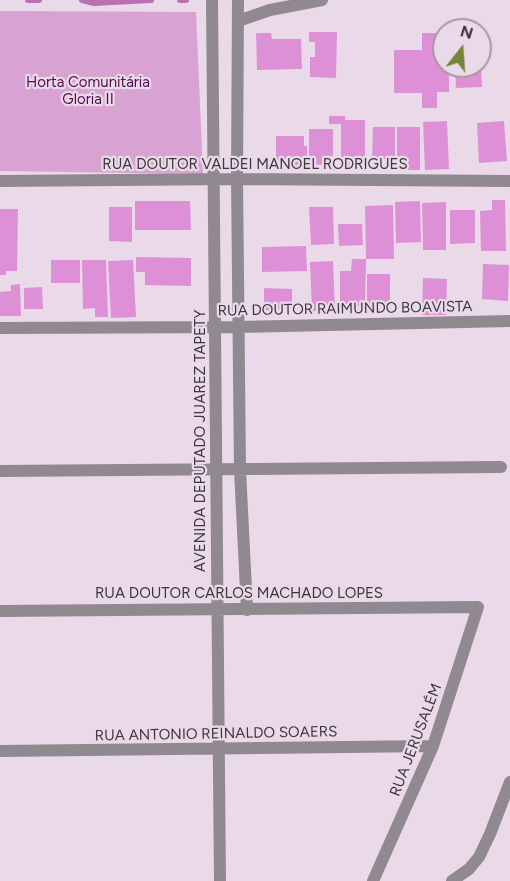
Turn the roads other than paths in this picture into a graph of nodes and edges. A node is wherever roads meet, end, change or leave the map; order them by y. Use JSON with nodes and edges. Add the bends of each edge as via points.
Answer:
{"nodes":[{"id":1,"x":212,"y":0,"type":"edge"},
{"id":2,"x":238,"y":0,"type":"edge"},
{"id":3,"x":322,"y":0,"type":"edge"},
{"id":4,"x":238,"y":21,"type":"junction"},
{"id":5,"x":237,"y":179,"type":"junction"},
{"id":6,"x":214,"y":180,"type":"junction"},
{"id":7,"x":0,"y":181,"type":"edge"},
{"id":8,"x":510,"y":181,"type":"edge"},
{"id":9,"x":510,"y":321,"type":"edge"},
{"id":10,"x":215,"y":327,"type":"junction"},
{"id":11,"x":238,"y":327,"type":"junction"},
{"id":12,"x":0,"y":328,"type":"edge"},
{"id":13,"x":501,"y":466,"type":"dead end"},
{"id":14,"x":216,"y":470,"type":"junction"},
{"id":15,"x":240,"y":470,"type":"junction"},
{"id":16,"x":0,"y":471,"type":"edge"},
{"id":17,"x":478,"y":607,"type":"joint"},
{"id":18,"x":217,"y":610,"type":"junction"},
{"id":19,"x":247,"y":610,"type":"junction"},
{"id":20,"x":0,"y":611,"type":"edge"},
{"id":21,"x":433,"y":746,"type":"junction"},
{"id":22,"x":220,"y":750,"type":"junction"},
{"id":23,"x":0,"y":751,"type":"edge"},
{"id":24,"x":510,"y":782,"type":"edge"},
{"id":25,"x":220,"y":881,"type":"edge"},
{"id":26,"x":373,"y":881,"type":"edge"},
{"id":27,"x":452,"y":881,"type":"edge"}],
"edges":[{"from":1,"to":6,"type":"street","name":"AVENIDA DEPUTADO JUAREZ TAPETY"},
{"from":2,"to":4,"type":"street"},
{"from":3,"to":4,"type":"street"},
{"from":4,"to":5,"type":"street"},
{"from":5,"to":6,"type":"street","name":"RUA DOUTOR VALDEI MANOEL RODRIGUES"},
{"from":5,"to":8,"type":"street","name":"RUA DOUTOR VALDEI MANOEL RODRIGUES"},
{"from":5,"to":11,"type":"street"},
{"from":6,"to":7,"type":"street","name":"RUA DOUTOR VALDEI MANOEL RODRIGUES"},
{"from":6,"to":10,"type":"street","name":"AVENIDA DEPUTADO JUAREZ TAPETY"},
{"from":9,"to":11,"type":"street","name":"RUA DOUTOR RAIMUNDO BOAVISTA"},
{"from":10,"to":11,"type":"street","name":"RUA DOUTOR RAIMUNDO BOAVISTA"},
{"from":10,"to":12,"type":"street","name":"RUA DOUTOR RAIMUNDO BOAVISTA"},
{"from":10,"to":14,"type":"street","name":"AVENIDA DEPUTADO JUAREZ TAPETY"},
{"from":11,"to":15,"type":"street"},
{"from":13,"to":15,"type":"street"},
{"from":14,"to":15,"type":"street"},
{"from":14,"to":16,"type":"street"},
{"from":14,"to":18,"type":"street","name":"AVENIDA DEPUTADO JUAREZ TAPETY"},
{"from":15,"to":19,"type":"street"},
{"from":17,"to":19,"type":"street","name":"RUA DOUTOR CARLOS MACHADO LOPES"},
{"from":17,"to":21,"type":"street","name":"RUA JERUSALÉM"},
{"from":18,"to":19,"type":"street","name":"RUA DOUTOR CARLOS MACHADO LOPES"},
{"from":18,"to":20,"type":"street","name":"RUA DOUTOR CARLOS MACHADO LOPES"},
{"from":18,"to":22,"type":"street","name":"AVENIDA DEPUTADO JUAREZ TAPETY"},
{"from":21,"to":22,"type":"street","name":"RUA ANTONIO REINALDO SOAERS"},
{"from":21,"to":26,"type":"street","name":"RUA JERUSALÉM"},
{"from":22,"to":23,"type":"street","name":"RUA ANTONIO REINALDO SOAERS"},
{"from":22,"to":25,"type":"street","name":"AVENIDA DEPUTADO JUAREZ TAPETY"},
{"from":24,"to":27,"type":"street","via":[[479,857]]}]}
